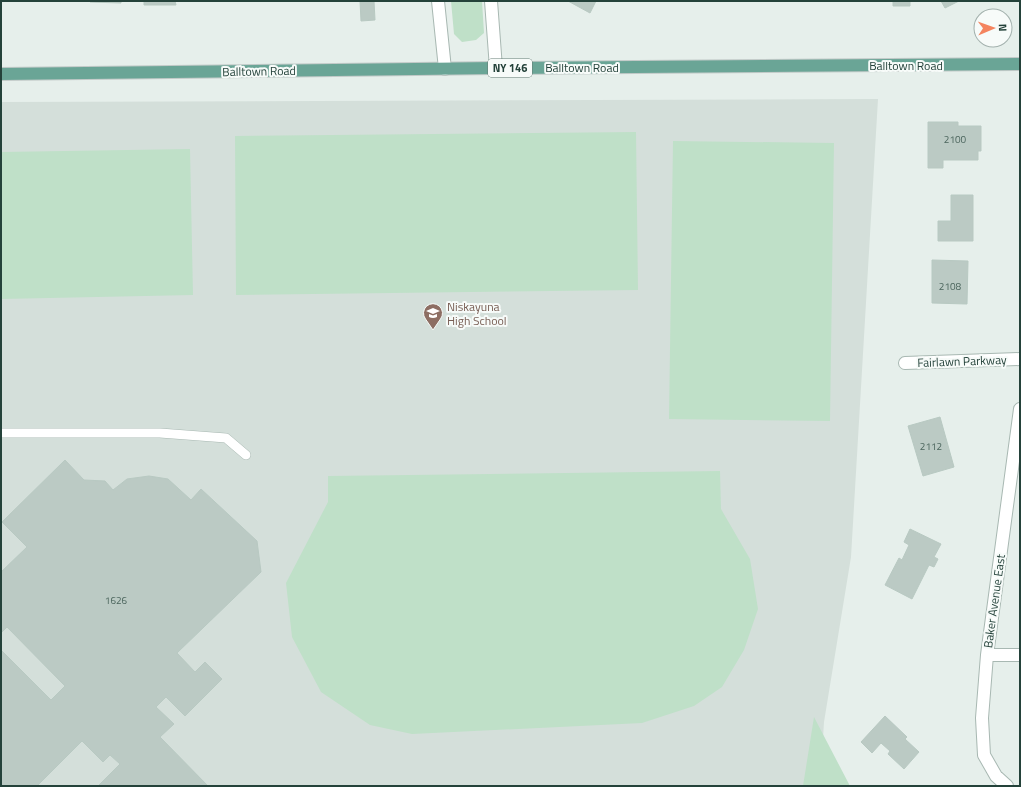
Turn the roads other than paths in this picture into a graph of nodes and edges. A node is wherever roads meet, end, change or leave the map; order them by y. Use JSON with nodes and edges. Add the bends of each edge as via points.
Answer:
{"nodes":[{"id":1,"x":438,"y":1,"type":"edge"},
{"id":2,"x":491,"y":1,"type":"edge"},
{"id":3,"x":1020,"y":64,"type":"edge"},
{"id":4,"x":496,"y":68,"type":"junction"},
{"id":5,"x":445,"y":69,"type":"junction"},
{"id":6,"x":1,"y":74,"type":"edge"},
{"id":7,"x":1020,"y":359,"type":"edge"},
{"id":8,"x":905,"y":363,"type":"dead end"},
{"id":9,"x":1020,"y":409,"type":"edge"},
{"id":10,"x":1,"y":433,"type":"edge"},
{"id":11,"x":246,"y":455,"type":"dead end"},
{"id":12,"x":987,"y":655,"type":"junction"},
{"id":13,"x":1020,"y":655,"type":"edge"},
{"id":14,"x":1008,"y":786,"type":"edge"}],
"edges":[{"from":1,"to":5,"type":"street"},
{"from":2,"to":4,"type":"street"},
{"from":3,"to":4,"type":"main road","name":"Balltown Road","number":"NY 146"},
{"from":4,"to":5,"type":"main road","name":"Balltown Road","number":"NY 146"},
{"from":5,"to":6,"type":"main road","name":"Balltown Road","number":"NY 146"},
{"from":7,"to":8,"type":"street","name":"Fairlawn Parkway"},
{"from":9,"to":12,"type":"street","name":"Baker Avenue East"},
{"from":10,"to":11,"type":"lane","via":[[160,433],[226,438]]},
{"from":12,"to":13,"type":"street"},
{"from":12,"to":14,"type":"street","name":"Baker Avenue East","via":[[982,718],[984,755],[996,776]]}]}
